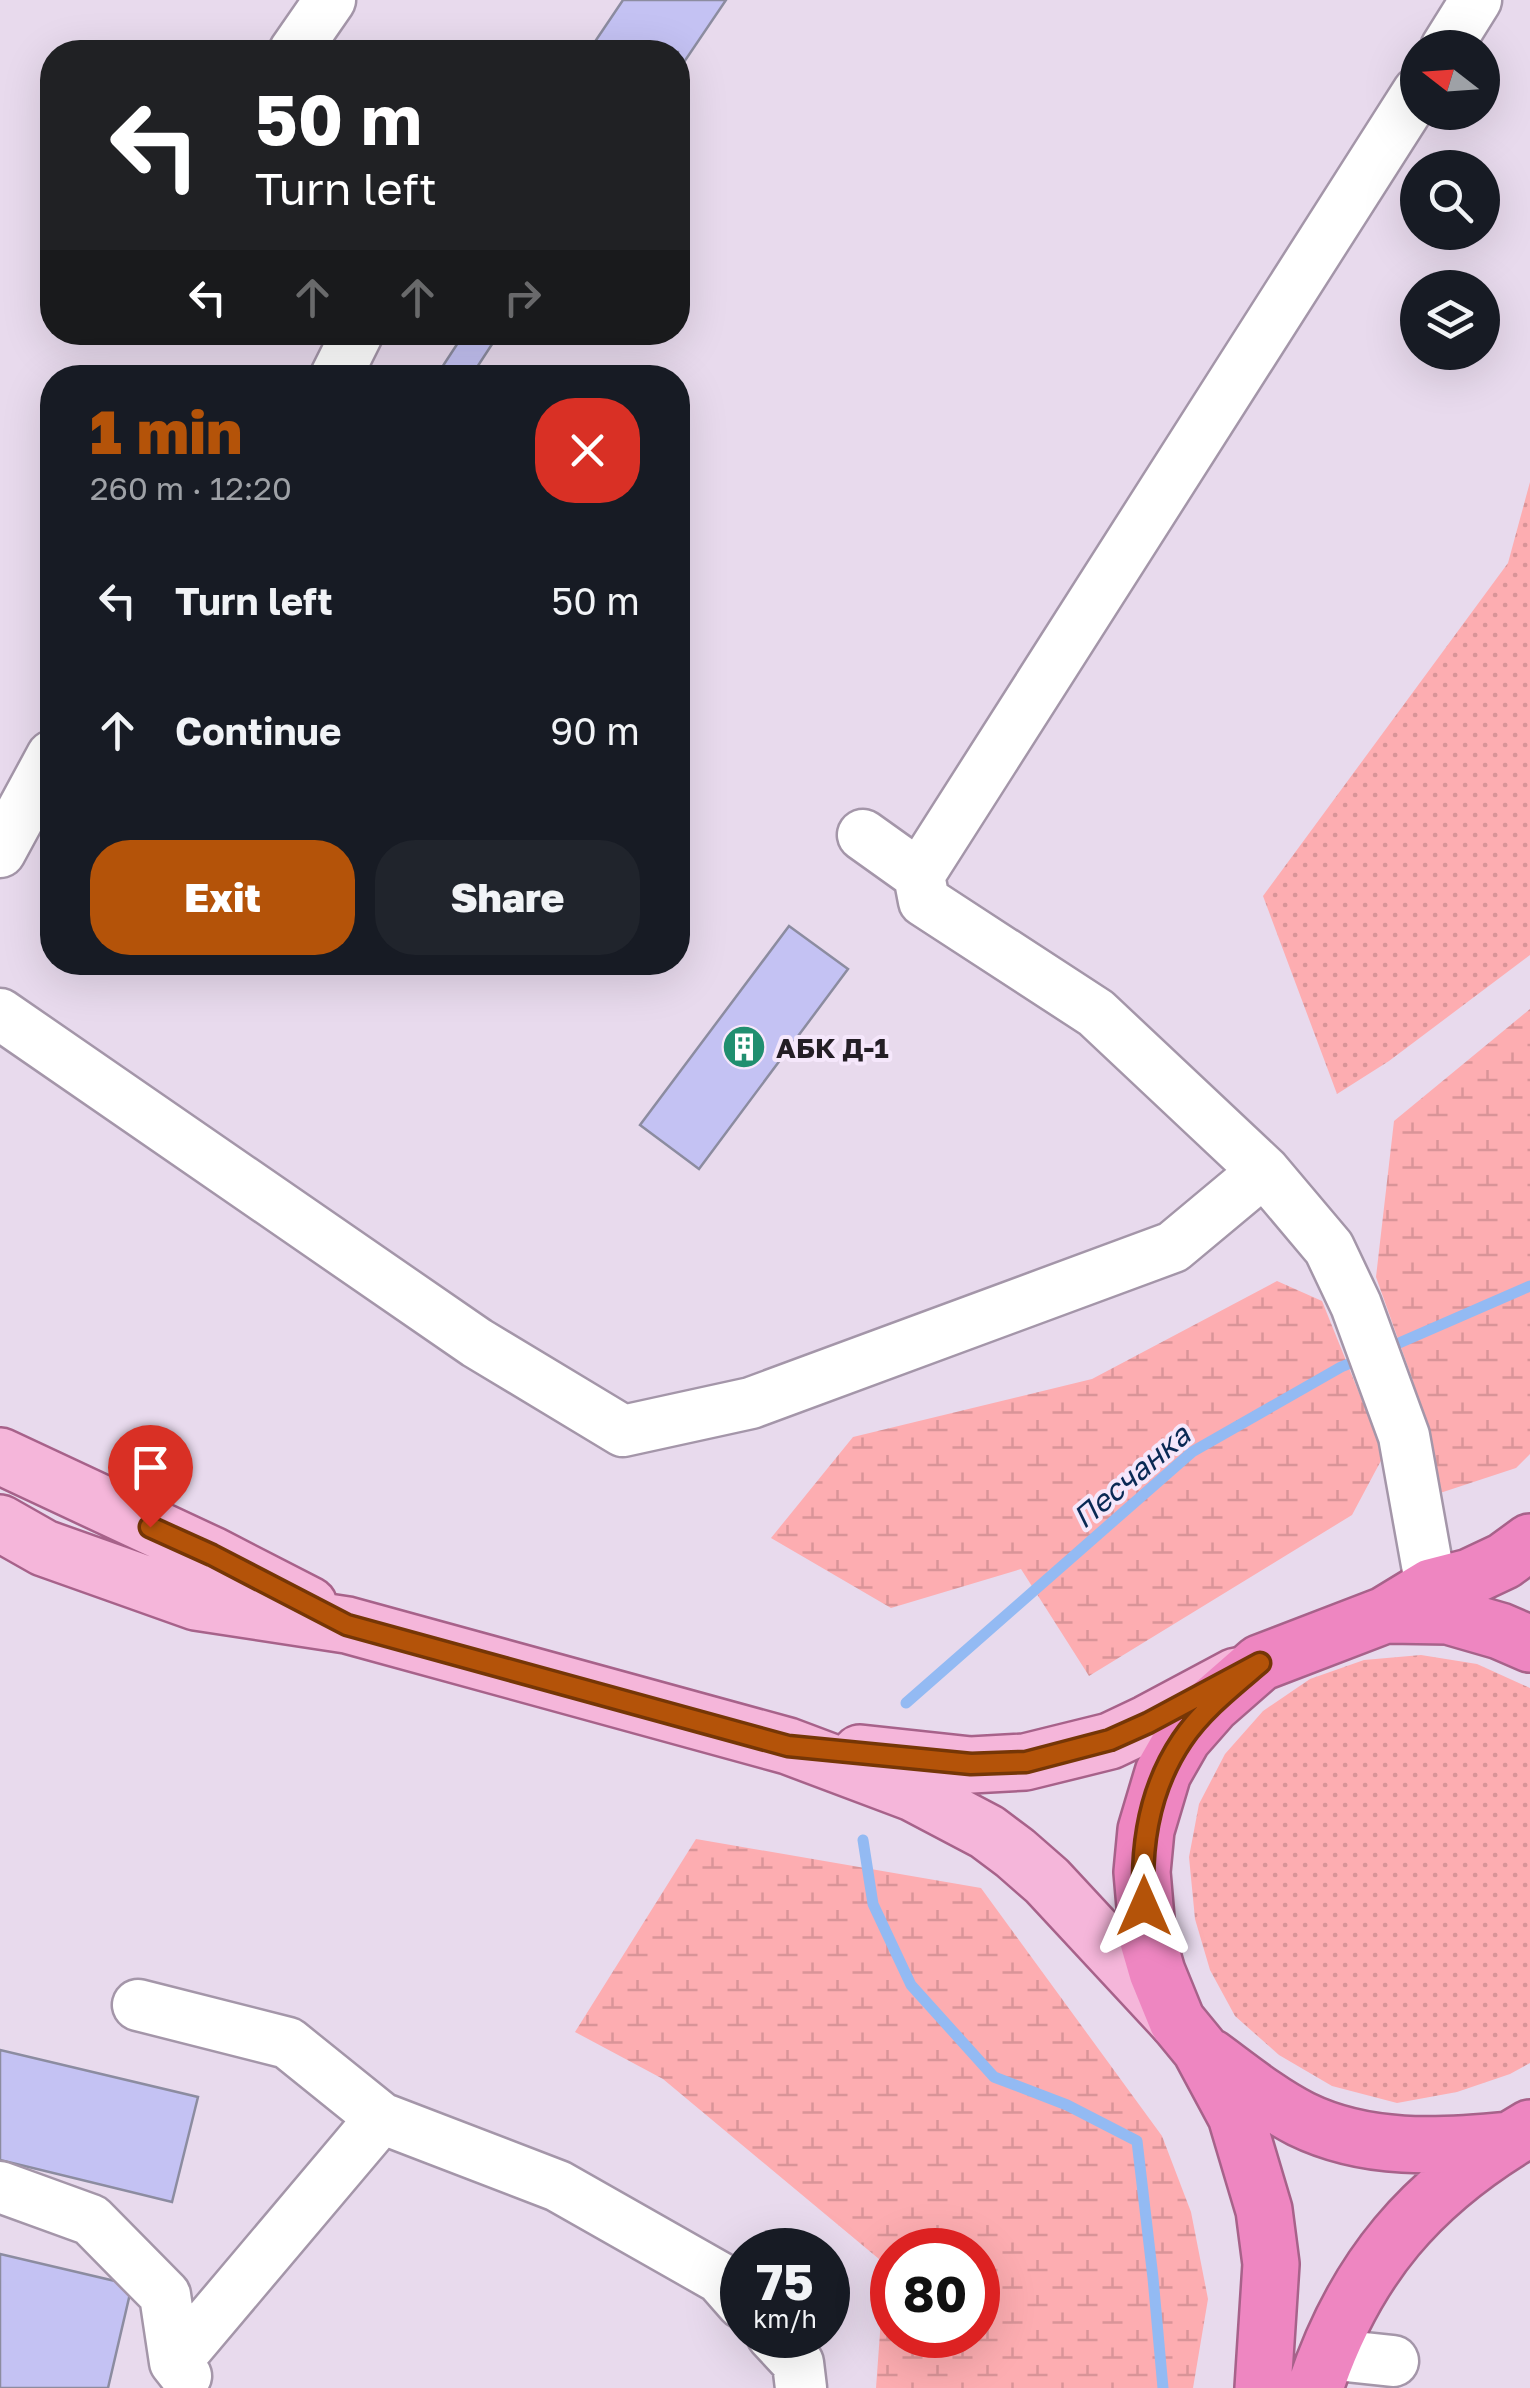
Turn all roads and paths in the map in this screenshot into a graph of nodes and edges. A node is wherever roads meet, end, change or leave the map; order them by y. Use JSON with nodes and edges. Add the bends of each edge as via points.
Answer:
{"nodes":[{"id":1,"x":330,"y":0,"type":"edge"},
{"id":2,"x":1476,"y":0,"type":"edge"},
{"id":3,"x":1457,"y":30,"type":"edge"},
{"id":4,"x":302,"y":40,"type":"edge"},
{"id":5,"x":1400,"y":120,"type":"edge"},
{"id":6,"x":40,"y":778,"type":"edge"},
{"id":7,"x":863,"y":835,"type":"dead end"},
{"id":8,"x":0,"y":852,"type":"edge"},
{"id":9,"x":920,"y":875,"type":"junction"},
{"id":10,"x":0,"y":1014,"type":"edge"},
{"id":11,"x":1264,"y":1172,"type":"junction"},
{"id":12,"x":0,"y":1456,"type":"edge"},
{"id":13,"x":0,"y":1523,"type":"edge"},
{"id":14,"x":1530,"y":1542,"type":"edge"},
{"id":15,"x":1431,"y":1587,"type":"junction"},
{"id":16,"x":1385,"y":1615,"type":"junction"},
{"id":17,"x":347,"y":1625,"type":"junction"},
{"id":18,"x":1530,"y":1644,"type":"edge"},
{"id":19,"x":1260,"y":1663,"type":"junction"},
{"id":20,"x":788,"y":1746,"type":"junction"},
{"id":21,"x":138,"y":2005,"type":"dead end"},
{"id":22,"x":1188,"y":2035,"type":"junction"},
{"id":23,"x":381,"y":2118,"type":"junction"},
{"id":24,"x":1523,"y":2136,"type":"edge"},
{"id":25,"x":0,"y":2187,"type":"edge"},
{"id":26,"x":720,"y":2278,"type":"edge"},
{"id":27,"x":793,"y":2358,"type":"edge"},
{"id":28,"x":1393,"y":2361,"type":"dead end"},
{"id":29,"x":1321,"y":2371,"type":"edge"},
{"id":30,"x":185,"y":2375,"type":"edge"},
{"id":31,"x":801,"y":2388,"type":"edge"},
{"id":32,"x":1262,"y":2388,"type":"edge"}],
"edges":[{"from":1,"to":4,"type":"lane"},
{"from":2,"to":3,"type":"lane"},
{"from":5,"to":9,"type":"lane"},
{"from":6,"to":8,"type":"lane"},
{"from":7,"to":9,"type":"lane"},
{"from":9,"to":11,"type":"lane","via":[[924,901],[1096,1013]]},
{"from":10,"to":11,"type":"lane","via":[[476,1343],[623,1431],[751,1403],[1173,1247]]},
{"from":11,"to":15,"type":"lane","via":[[1329,1248],[1356,1305],[1404,1436]]},
{"from":12,"to":17,"type":"main road"},
{"from":13,"to":17,"type":"main road","via":[[44,1548],[196,1602]]},
{"from":14,"to":15,"type":"highway","via":[[1470,1577]]},
{"from":15,"to":16,"type":"highway"},
{"from":16,"to":18,"type":"highway","via":[[1448,1616]]},
{"from":16,"to":19,"type":"highway"},
{"from":17,"to":20,"type":"main road"},
{"from":19,"to":20,"type":"main road","via":[[1110,1740],[1026,1762],[971,1764]]},
{"from":19,"to":22,"type":"highway","via":[[1183,1738],[1162,1773],[1146,1830],[1148,1941]]},
{"from":20,"to":22,"type":"main road","via":[[913,1792],[987,1832],[1047,1881]]},
{"from":21,"to":23,"type":"lane","via":[[288,2042]]},
{"from":22,"to":24,"type":"highway","via":[[1270,2102],[1356,2138],[1449,2146]]},
{"from":22,"to":32,"type":"highway","via":[[1236,2116],[1264,2210],[1271,2264]]},
{"from":23,"to":26,"type":"lane","via":[[558,2186]]},
{"from":23,"to":30,"type":"lane"},
{"from":24,"to":29,"type":"highway","via":[[1435,2196],[1382,2253]]},
{"from":25,"to":30,"type":"lane","via":[[91,2220],[166,2295]]},
{"from":27,"to":31,"type":"lane"},
{"from":28,"to":29,"type":"lane"}]}
